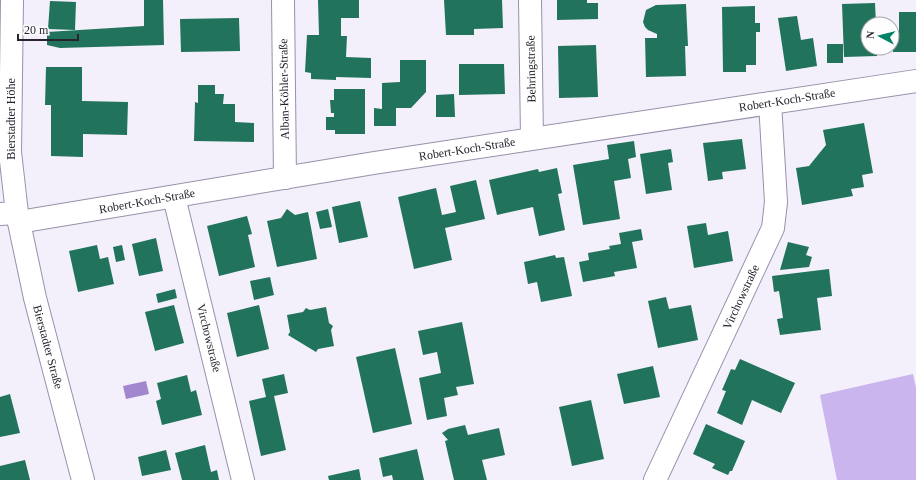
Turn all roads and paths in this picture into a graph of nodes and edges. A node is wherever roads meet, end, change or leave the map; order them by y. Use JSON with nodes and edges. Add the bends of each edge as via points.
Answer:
{"nodes":[{"id":1,"x":12,"y":0,"type":"edge"},
{"id":2,"x":283,"y":0,"type":"edge"},
{"id":3,"x":530,"y":0,"type":"edge"},
{"id":4,"x":916,"y":81,"type":"edge"},
{"id":5,"x":770,"y":103,"type":"junction"},
{"id":6,"x":532,"y":138,"type":"junction"},
{"id":7,"x":285,"y":178,"type":"junction"},
{"id":8,"x":174,"y":196,"type":"junction"},
{"id":9,"x":12,"y":217,"type":"edge"},
{"id":10,"x":82,"y":480,"type":"edge"},
{"id":11,"x":243,"y":480,"type":"edge"},
{"id":12,"x":655,"y":480,"type":"edge"}],
"edges":[{"from":1,"to":9,"type":"street","name":"Bierstadter Höhe"},
{"from":2,"to":7,"type":"street","name":"Alban-Köhler-Straße"},
{"from":3,"to":6,"type":"street","name":"Behringstraße"},
{"from":4,"to":5,"type":"street","name":"Robert-Koch-Straße"},
{"from":5,"to":6,"type":"street","name":"Robert-Koch-Straße"},
{"from":5,"to":12,"type":"street","name":"Virchowstraße","via":[[776,202],[773,228]]},
{"from":6,"to":7,"type":"street","name":"Robert-Koch-Straße"},
{"from":7,"to":8,"type":"street","name":"Robert-Koch-Straße"},
{"from":8,"to":9,"type":"street","name":"Robert-Koch-Straße"},
{"from":8,"to":11,"type":"street","name":"Virchowstraße"},
{"from":9,"to":10,"type":"street","name":"Bierstadter Straße"}]}
